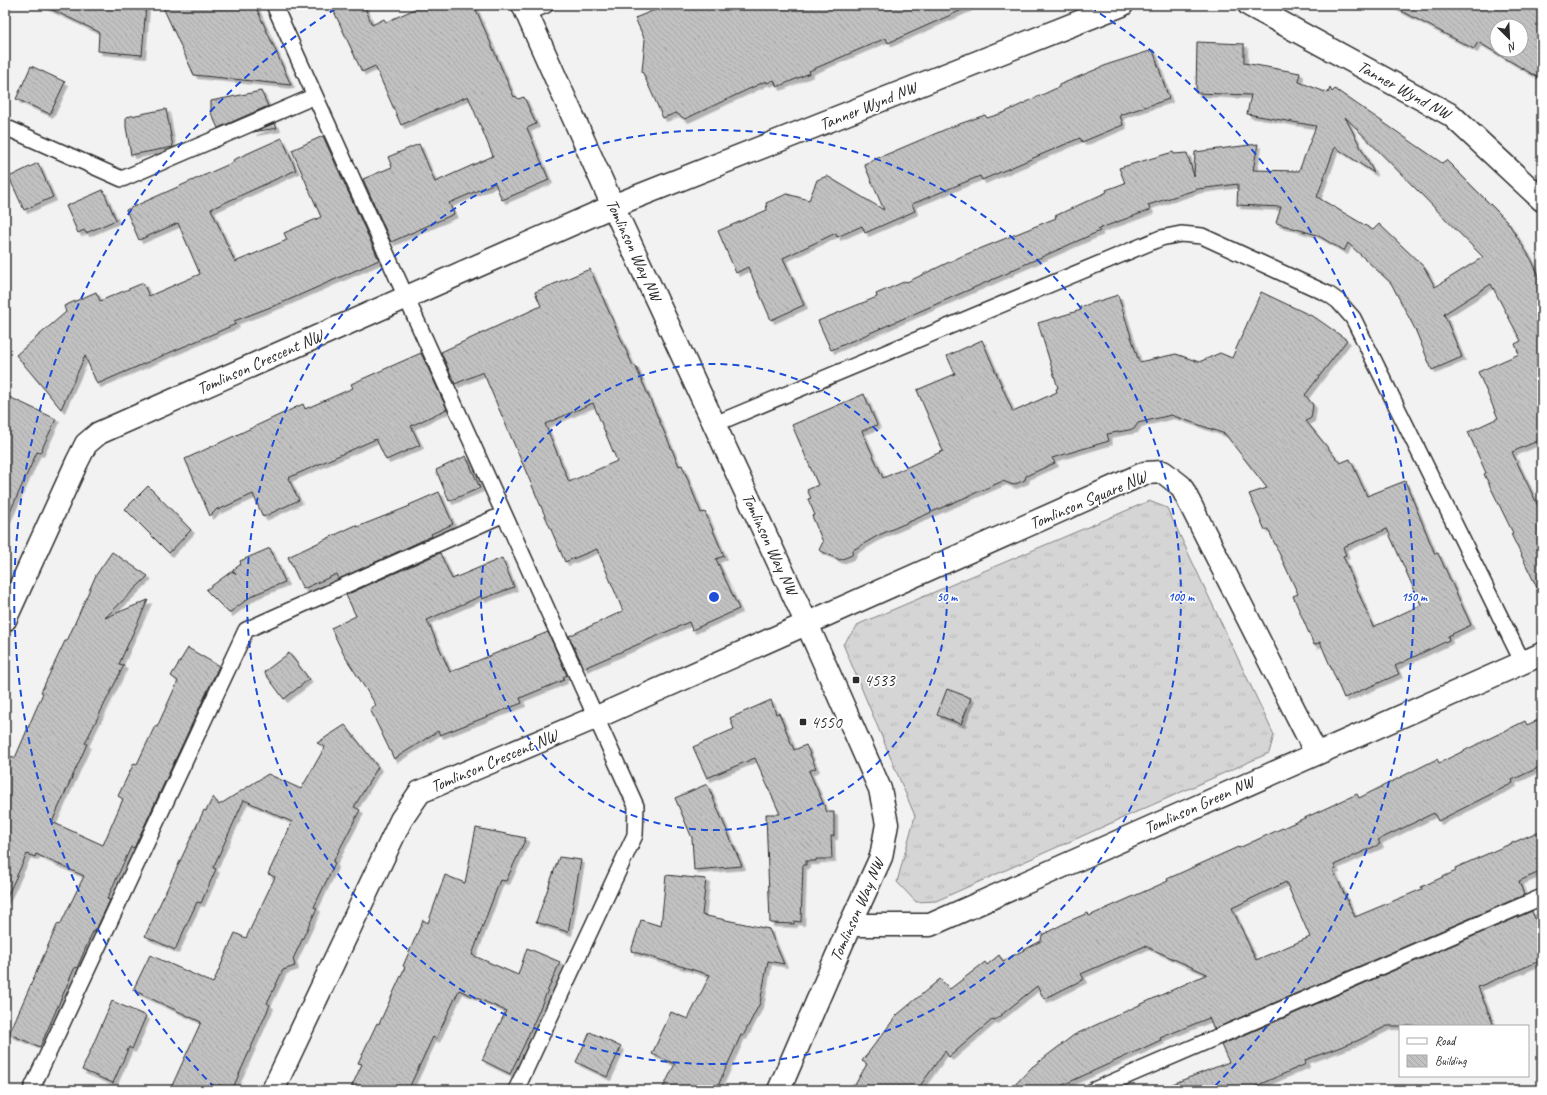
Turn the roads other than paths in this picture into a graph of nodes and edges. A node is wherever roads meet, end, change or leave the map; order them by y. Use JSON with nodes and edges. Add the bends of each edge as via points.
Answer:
{"nodes":[{"id":1,"x":274,"y":5,"type":"edge"},
{"id":2,"x":1122,"y":5,"type":"edge"},
{"id":3,"x":1250,"y":5,"type":"edge"},
{"id":4,"x":532,"y":8,"type":"edge"},
{"id":5,"x":316,"y":96,"type":"junction"},
{"id":6,"x":5,"y":127,"type":"edge"},
{"id":7,"x":1542,"y":200,"type":"edge"},
{"id":8,"x":613,"y":206,"type":"junction"},
{"id":9,"x":406,"y":297,"type":"junction"},
{"id":10,"x":715,"y":424,"type":"junction"},
{"id":11,"x":504,"y":514,"type":"junction"},
{"id":12,"x":5,"y":620,"type":"edge"},
{"id":13,"x":807,"y":624,"type":"junction"},
{"id":14,"x":1533,"y":659,"type":"edge"},
{"id":15,"x":597,"y":717,"type":"junction"},
{"id":16,"x":1316,"y":753,"type":"junction"},
{"id":17,"x":1542,"y":897,"type":"edge"},
{"id":18,"x":850,"y":924,"type":"junction"},
{"id":19,"x":31,"y":1090,"type":"edge"},
{"id":20,"x":273,"y":1090,"type":"edge"},
{"id":21,"x":516,"y":1090,"type":"edge"},
{"id":22,"x":779,"y":1090,"type":"edge"},
{"id":23,"x":1094,"y":1090,"type":"edge"}],
"edges":[{"from":1,"to":5,"type":"lane"},
{"from":2,"to":8,"type":"street","name":"Tanner Wynd NW"},
{"from":3,"to":7,"type":"street","name":"Tanner Wynd NW","via":[[1451,115]]},
{"from":4,"to":8,"type":"street","name":"Tomlinson Way NW"},
{"from":5,"to":6,"type":"lane","via":[[122,179]]},
{"from":5,"to":9,"type":"lane"},
{"from":8,"to":9,"type":"street","name":"Tomlinson Crescent NW"},
{"from":8,"to":10,"type":"street","name":"Tomlinson Way NW"},
{"from":9,"to":11,"type":"lane"},
{"from":9,"to":12,"type":"street","name":"Tomlinson Crescent NW","via":[[100,433],[86,444]]},
{"from":10,"to":13,"type":"street","name":"Tomlinson Way NW"},
{"from":10,"to":14,"type":"lane","via":[[1161,238],[1181,234],[1202,236],[1328,294],[1353,318]]},
{"from":11,"to":15,"type":"lane"},
{"from":11,"to":19,"type":"lane","via":[[246,630]]},
{"from":13,"to":15,"type":"street","name":"Tomlinson Crescent NW"},
{"from":13,"to":16,"type":"street","name":"Tomlinson Square NW","via":[[1145,473],[1163,472],[1181,486]]},
{"from":13,"to":18,"type":"street","name":"Tomlinson Way NW","via":[[880,789],[887,824],[881,857]]},
{"from":14,"to":16,"type":"street","name":"Tomlinson Green NW"},
{"from":15,"to":20,"type":"street","name":"Tomlinson Crescent NW","via":[[420,792],[401,820]]},
{"from":15,"to":21,"type":"lane","via":[[636,806],[635,835]]},
{"from":16,"to":18,"type":"street","name":"Tomlinson Green NW","via":[[930,925]]},
{"from":17,"to":23,"type":"lane"},
{"from":18,"to":22,"type":"street","name":"Tomlinson Way NW"}]}
